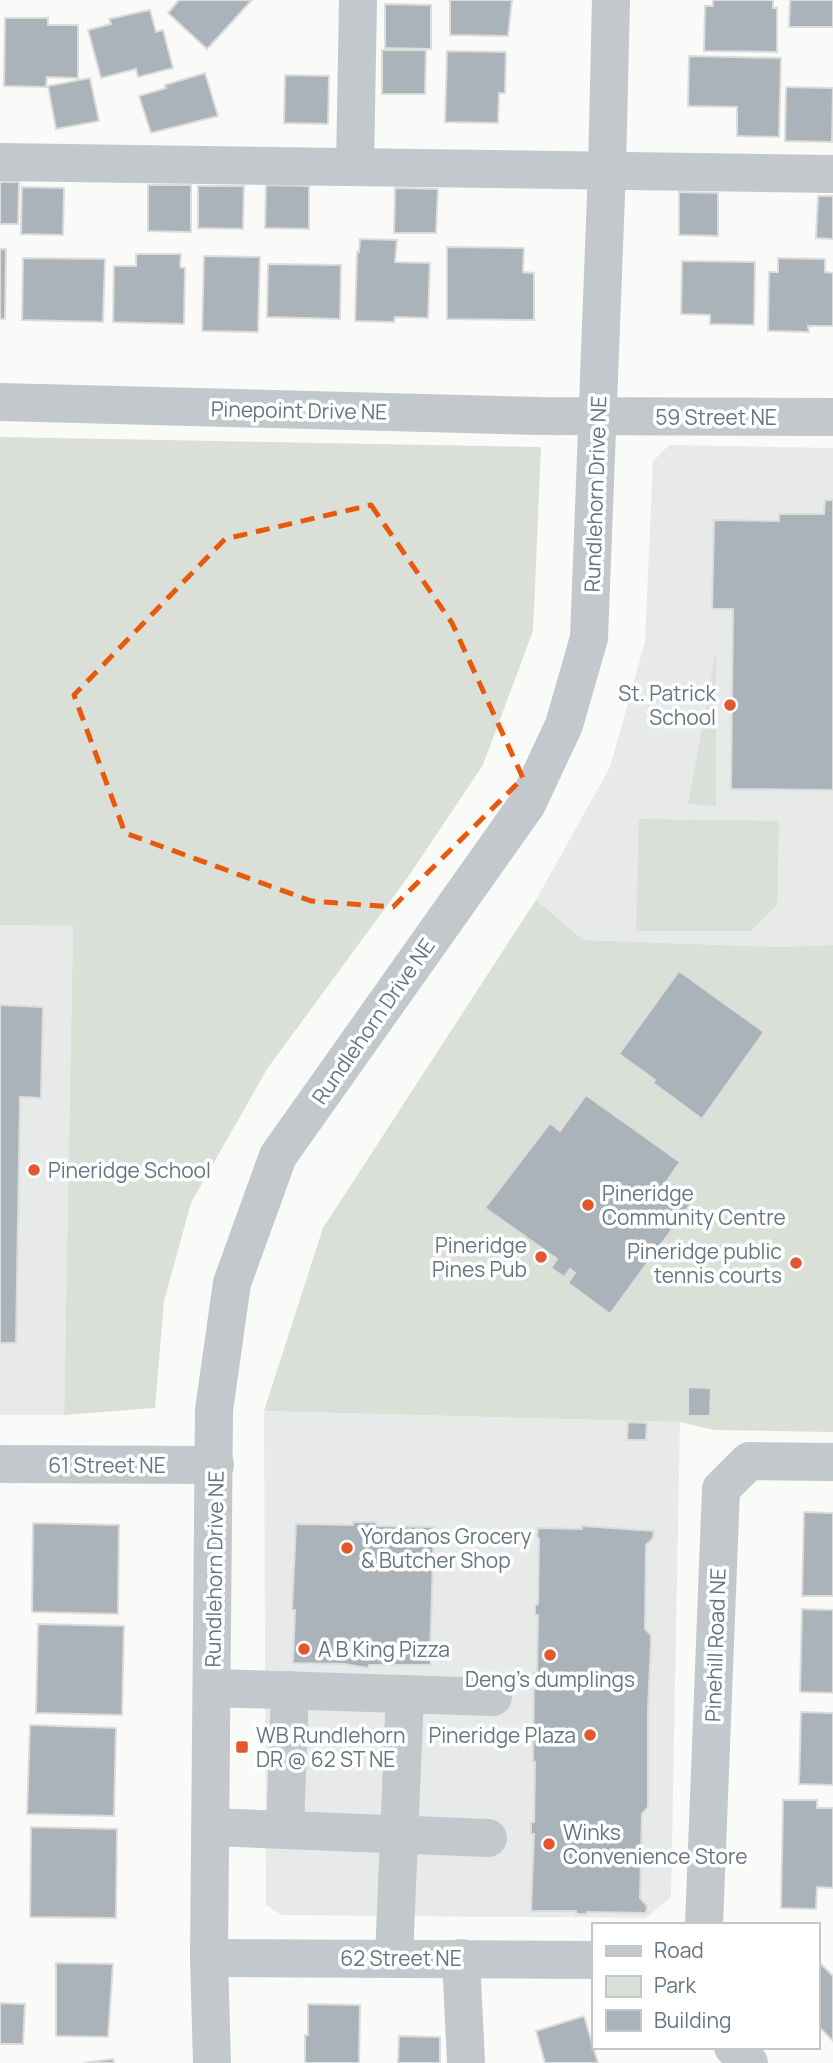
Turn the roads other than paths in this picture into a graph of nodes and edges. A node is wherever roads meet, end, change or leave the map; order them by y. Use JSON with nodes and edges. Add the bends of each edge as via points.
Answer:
{"nodes":[{"id":1,"x":358,"y":0,"type":"edge"},
{"id":2,"x":611,"y":0,"type":"edge"},
{"id":3,"x":0,"y":162,"type":"edge"},
{"id":4,"x":355,"y":166,"type":"junction"},
{"id":5,"x":607,"y":169,"type":"junction"},
{"id":6,"x":833,"y":174,"type":"edge"},
{"id":7,"x":0,"y":402,"type":"edge"},
{"id":8,"x":598,"y":417,"type":"junction"},
{"id":9,"x":833,"y":417,"type":"edge"},
{"id":10,"x":833,"y":1462,"type":"edge"},
{"id":11,"x":0,"y":1464,"type":"edge"},
{"id":12,"x":215,"y":1465,"type":"junction"},
{"id":13,"x":213,"y":1688,"type":"junction"},
{"id":14,"x":290,"y":1690,"type":"junction"},
{"id":15,"x":405,"y":1694,"type":"junction"},
{"id":16,"x":493,"y":1697,"type":"dead end"},
{"id":17,"x":211,"y":1827,"type":"junction"},
{"id":18,"x":285,"y":1830,"type":"junction"},
{"id":19,"x":398,"y":1834,"type":"junction"},
{"id":20,"x":488,"y":1838,"type":"dead end"},
{"id":21,"x":704,"y":1923,"type":"edge"},
{"id":22,"x":209,"y":1958,"type":"junction"},
{"id":23,"x":394,"y":1958,"type":"junction"},
{"id":24,"x":461,"y":1958,"type":"junction"},
{"id":25,"x":592,"y":1960,"type":"edge"},
{"id":26,"x":735,"y":2049,"type":"edge"},
{"id":27,"x":212,"y":2063,"type":"edge"},
{"id":28,"x":466,"y":2063,"type":"edge"},
{"id":29,"x":749,"y":2063,"type":"edge"}],
"edges":[{"from":1,"to":4,"type":"street"},
{"from":2,"to":5,"type":"street","name":"Rundlehorn Drive NE"},
{"from":3,"to":4,"type":"street"},
{"from":4,"to":5,"type":"street"},
{"from":5,"to":6,"type":"street"},
{"from":5,"to":8,"type":"street","name":"Rundlehorn Drive NE"},
{"from":7,"to":8,"type":"street","name":"Pinepoint Drive NE"},
{"from":8,"to":9,"type":"street","name":"59 Street NE"},
{"from":8,"to":12,"type":"street","name":"Rundlehorn Drive NE","via":[[589,638],[564,725],[527,804],[278,1156],[232,1283],[214,1410]]},
{"from":10,"to":21,"type":"street","name":"Pinehill Road NE","via":[[749,1461],[721,1489]]},
{"from":11,"to":12,"type":"street","name":"61 Street NE"},
{"from":12,"to":13,"type":"street","name":"Rundlehorn Drive NE"},
{"from":13,"to":14,"type":"street"},
{"from":13,"to":17,"type":"street","name":"Rundlehorn Drive NE"},
{"from":14,"to":15,"type":"street"},
{"from":14,"to":18,"type":"street"},
{"from":15,"to":16,"type":"street"},
{"from":15,"to":19,"type":"street"},
{"from":17,"to":18,"type":"street"},
{"from":17,"to":22,"type":"street","name":"Rundlehorn Drive NE"},
{"from":18,"to":19,"type":"street"},
{"from":19,"to":20,"type":"street"},
{"from":19,"to":23,"type":"street"},
{"from":22,"to":23,"type":"street","name":"62 Street NE"},
{"from":22,"to":27,"type":"street","name":"Rundlehorn Drive NE"},
{"from":23,"to":24,"type":"street","name":"62 Street NE"},
{"from":24,"to":25,"type":"street","name":"62 Street NE"},
{"from":24,"to":28,"type":"street"},
{"from":26,"to":29,"type":"street"}]}
